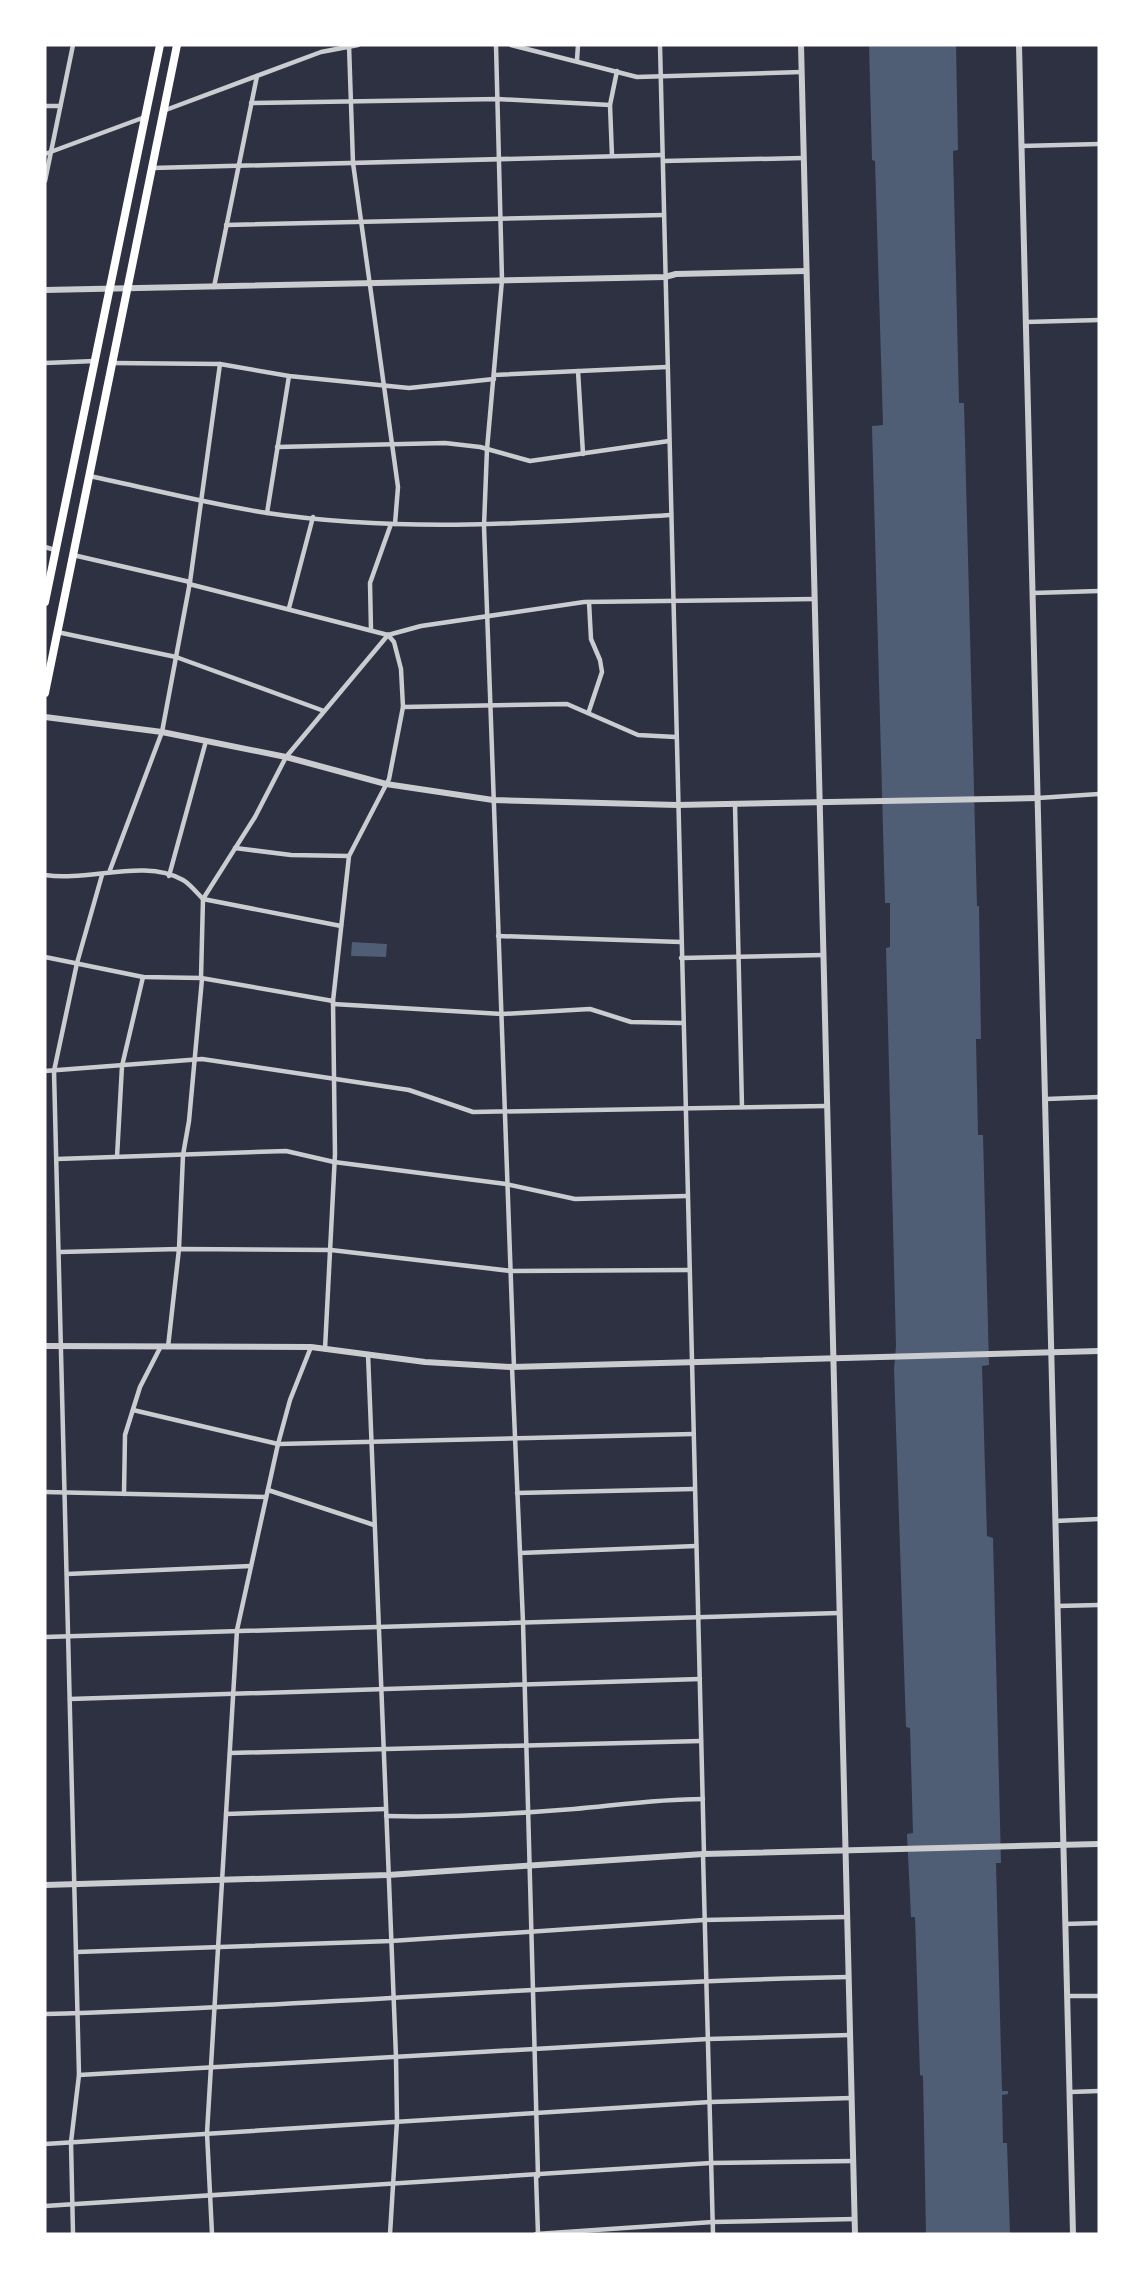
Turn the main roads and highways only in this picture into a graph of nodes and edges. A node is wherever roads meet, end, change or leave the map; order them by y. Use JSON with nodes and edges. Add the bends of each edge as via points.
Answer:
{"nodes":[{"id":1,"x":160,"y":45,"type":"edge"},
{"id":2,"x":177,"y":45,"type":"edge"},
{"id":3,"x":45,"y":602,"type":"edge"},
{"id":4,"x":45,"y":693,"type":"edge"}],
"edges":[{"from":1,"to":3,"type":"main road"},
{"from":2,"to":4,"type":"main road"}]}
